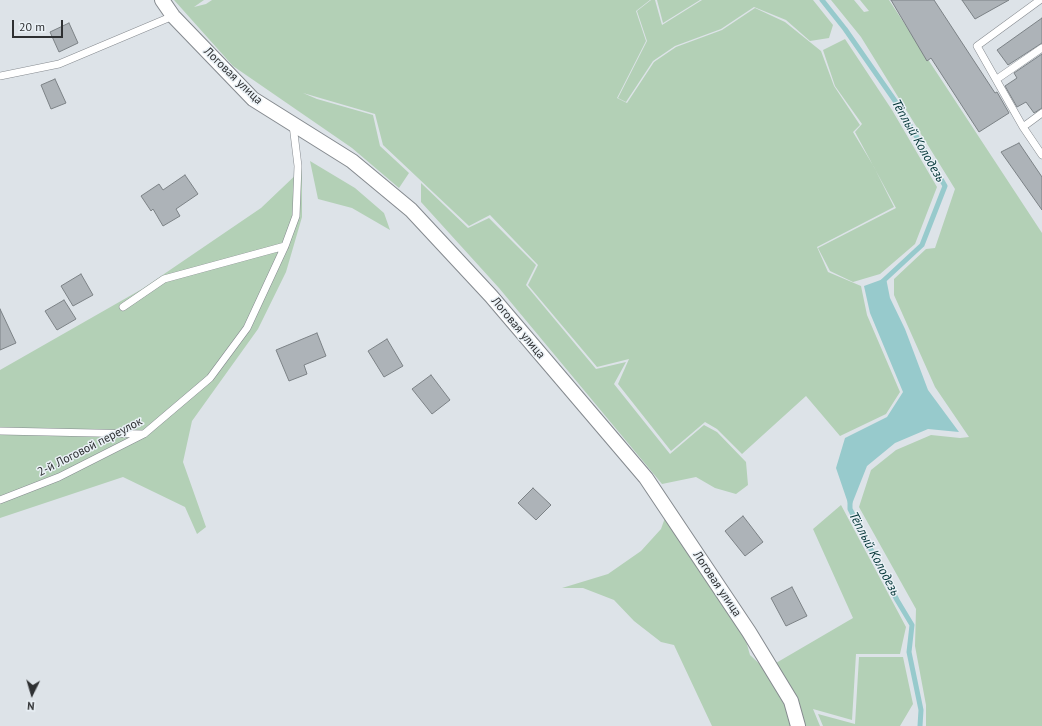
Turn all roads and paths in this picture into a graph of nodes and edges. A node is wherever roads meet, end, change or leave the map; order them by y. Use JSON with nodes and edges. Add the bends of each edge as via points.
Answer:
{"nodes":[{"id":1,"x":162,"y":0,"type":"edge"},
{"id":2,"x":1040,"y":0,"type":"edge"},
{"id":3,"x":173,"y":16,"type":"junction"},
{"id":4,"x":1042,"y":48,"type":"edge"},
{"id":5,"x":0,"y":76,"type":"edge"},
{"id":6,"x":997,"y":79,"type":"junction"},
{"id":7,"x":1042,"y":113,"type":"edge"},
{"id":8,"x":293,"y":125,"type":"junction"},
{"id":9,"x":1023,"y":127,"type":"junction"},
{"id":10,"x":1042,"y":154,"type":"edge"},
{"id":11,"x":285,"y":246,"type":"junction"},
{"id":12,"x":123,"y":307,"type":"dead end"},
{"id":13,"x":0,"y":431,"type":"edge"},
{"id":14,"x":144,"y":434,"type":"junction"},
{"id":15,"x":0,"y":500,"type":"edge"},
{"id":16,"x":798,"y":726,"type":"edge"}],
"edges":[{"from":1,"to":3,"type":"street","name":"Логовая улица"},
{"from":2,"to":6,"type":"lane","via":[[977,46]]},
{"from":3,"to":5,"type":"lane","via":[[59,64]]},
{"from":3,"to":8,"type":"street","name":"Логовая улица","via":[[253,99]]},
{"from":4,"to":6,"type":"lane"},
{"from":6,"to":9,"type":"lane"},
{"from":7,"to":9,"type":"lane"},
{"from":8,"to":11,"type":"lane","name":"2-й Логовой переулок","via":[[298,166],[296,216]]},
{"from":8,"to":16,"type":"street","name":"Логовая улица","via":[[352,161],[411,210],[491,296],[646,478],[749,632],[791,701]]},
{"from":9,"to":10,"type":"lane"},
{"from":11,"to":12,"type":"lane","via":[[164,279]]},
{"from":11,"to":14,"type":"lane","name":"2-й Логовой переулок","via":[[247,328],[210,378]]},
{"from":13,"to":14,"type":"lane"},
{"from":14,"to":15,"type":"lane","name":"2-й Логовой переулок","via":[[59,477]]}]}
